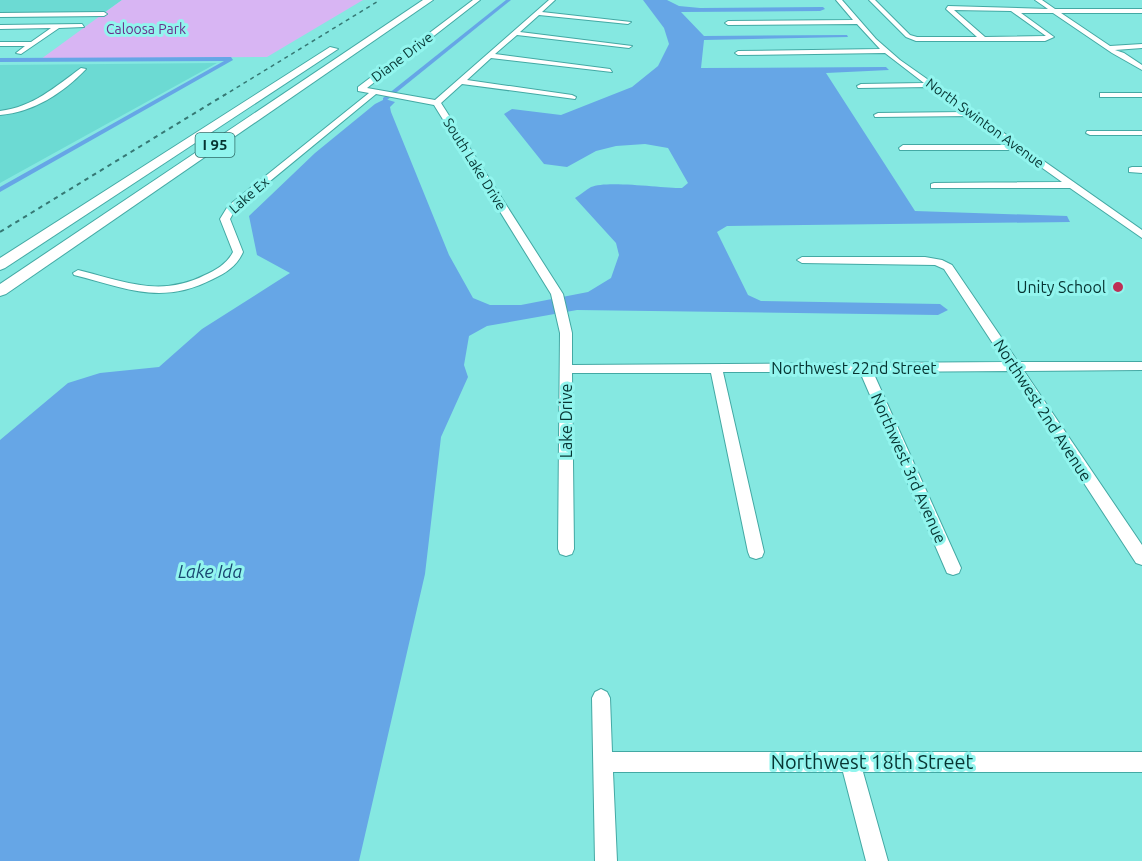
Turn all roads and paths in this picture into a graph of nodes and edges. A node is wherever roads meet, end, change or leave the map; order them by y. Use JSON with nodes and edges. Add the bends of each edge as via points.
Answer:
{"nodes":[{"id":1,"x":409,"y":0,"type":"edge"},
{"id":2,"x":429,"y":0,"type":"edge"},
{"id":3,"x":477,"y":0,"type":"edge"},
{"id":4,"x":552,"y":0,"type":"edge"},
{"id":5,"x":839,"y":0,"type":"edge"},
{"id":6,"x":872,"y":0,"type":"edge"},
{"id":7,"x":1038,"y":0,"type":"edge"},
{"id":8,"x":1015,"y":11,"type":"junction"},
{"id":9,"x":1054,"y":11,"type":"junction"},
{"id":10,"x":1142,"y":11,"type":"edge"},
{"id":11,"x":538,"y":13,"type":"junction"},
{"id":12,"x":104,"y":14,"type":"dead end"},
{"id":13,"x":0,"y":15,"type":"edge"},
{"id":14,"x":628,"y":22,"type":"dead end"},
{"id":15,"x":858,"y":22,"type":"junction"},
{"id":16,"x":728,"y":23,"type":"dead end"},
{"id":17,"x":58,"y":26,"type":"junction"},
{"id":18,"x":82,"y":26,"type":"dead end"},
{"id":19,"x":0,"y":27,"type":"edge"},
{"id":20,"x":359,"y":32,"type":"dead end"},
{"id":21,"x":515,"y":33,"type":"junction"},
{"id":22,"x":983,"y":39,"type":"junction"},
{"id":23,"x":0,"y":44,"type":"edge"},
{"id":24,"x":33,"y":44,"type":"junction"},
{"id":25,"x":339,"y":45,"type":"dead end"},
{"id":26,"x":629,"y":46,"type":"dead end"},
{"id":27,"x":1111,"y":48,"type":"junction"},
{"id":28,"x":1142,"y":48,"type":"edge"},
{"id":29,"x":886,"y":51,"type":"junction"},
{"id":30,"x":19,"y":53,"type":"dead end"},
{"id":31,"x":738,"y":54,"type":"dead end"},
{"id":32,"x":491,"y":56,"type":"junction"},
{"id":33,"x":1142,"y":68,"type":"edge"},
{"id":34,"x":83,"y":69,"type":"dead end"},
{"id":35,"x":610,"y":71,"type":"dead end"},
{"id":36,"x":462,"y":82,"type":"junction"},
{"id":37,"x":932,"y":85,"type":"junction"},
{"id":38,"x":861,"y":86,"type":"dead end"},
{"id":39,"x":373,"y":93,"type":"junction"},
{"id":40,"x":1103,"y":95,"type":"dead end"},
{"id":41,"x":1142,"y":95,"type":"edge"},
{"id":42,"x":572,"y":96,"type":"dead end"},
{"id":43,"x":437,"y":103,"type":"junction"},
{"id":44,"x":0,"y":112,"type":"edge"},
{"id":45,"x":972,"y":114,"type":"junction"},
{"id":46,"x":878,"y":115,"type":"dead end"},
{"id":47,"x":1090,"y":133,"type":"dead end"},
{"id":48,"x":1142,"y":133,"type":"edge"},
{"id":49,"x":1018,"y":147,"type":"junction"},
{"id":50,"x":903,"y":148,"type":"dead end"},
{"id":51,"x":1071,"y":185,"type":"junction"},
{"id":52,"x":934,"y":186,"type":"dead end"},
{"id":53,"x":1142,"y":235,"type":"edge"},
{"id":54,"x":802,"y":260,"type":"dead end"},
{"id":55,"x":0,"y":265,"type":"edge"},
{"id":56,"x":78,"y":273,"type":"dead end"},
{"id":57,"x":0,"y":291,"type":"edge"},
{"id":58,"x":557,"y":294,"type":"joint"},
{"id":59,"x":1142,"y":366,"type":"edge"},
{"id":60,"x":1015,"y":367,"type":"junction"},
{"id":61,"x":865,"y":368,"type":"junction"},
{"id":62,"x":566,"y":369,"type":"junction"},
{"id":63,"x":716,"y":369,"type":"junction"},
{"id":64,"x":566,"y":549,"type":"dead end"},
{"id":65,"x":756,"y":552,"type":"dead end"},
{"id":66,"x":1142,"y":558,"type":"edge"},
{"id":67,"x":953,"y":568,"type":"dead end"},
{"id":68,"x":601,"y":698,"type":"dead end"},
{"id":69,"x":602,"y":762,"type":"junction"},
{"id":70,"x":850,"y":762,"type":"junction"},
{"id":71,"x":1142,"y":762,"type":"edge"},
{"id":72,"x":606,"y":861,"type":"edge"},
{"id":73,"x":877,"y":861,"type":"edge"}],
"edges":[{"from":1,"to":20,"type":"highway"},
{"from":2,"to":57,"type":"highway","number":"I 95"},
{"from":3,"to":39,"type":"street","name":"Diane Drive","via":[[361,89]]},
{"from":4,"to":11,"type":"street","name":"South Lake Drive"},
{"from":5,"to":15,"type":"street","name":"North Swinton Avenue"},
{"from":6,"to":22,"type":"street","via":[[911,38]]},
{"from":7,"to":9,"type":"street"},
{"from":8,"to":9,"type":"street"},
{"from":8,"to":22,"type":"street","via":[[948,8]]},
{"from":8,"to":22,"type":"street","via":[[1052,37]]},
{"from":9,"to":10,"type":"street"},
{"from":9,"to":27,"type":"street"},
{"from":11,"to":14,"type":"street"},
{"from":11,"to":21,"type":"street","name":"South Lake Drive"},
{"from":12,"to":13,"type":"street"},
{"from":15,"to":16,"type":"street"},
{"from":15,"to":29,"type":"street","name":"North Swinton Avenue"},
{"from":17,"to":18,"type":"street"},
{"from":17,"to":19,"type":"street"},
{"from":17,"to":24,"type":"street"},
{"from":21,"to":26,"type":"street"},
{"from":21,"to":32,"type":"street","name":"South Lake Drive"},
{"from":23,"to":24,"type":"street"},
{"from":24,"to":30,"type":"street"},
{"from":25,"to":55,"type":"highway","number":"I 95"},
{"from":27,"to":28,"type":"street"},
{"from":27,"to":33,"type":"street"},
{"from":29,"to":31,"type":"street"},
{"from":29,"to":37,"type":"street","name":"North Swinton Avenue"},
{"from":32,"to":35,"type":"street"},
{"from":32,"to":36,"type":"street","name":"South Lake Drive"},
{"from":34,"to":44,"type":"street","via":[[36,105]]},
{"from":36,"to":42,"type":"street"},
{"from":36,"to":43,"type":"street","name":"South Lake Drive"},
{"from":37,"to":38,"type":"street"},
{"from":37,"to":45,"type":"street","name":"North Swinton Avenue"},
{"from":39,"to":43,"type":"street","name":"Diane Drive"},
{"from":39,"to":56,"type":"street","name":"Lake Ex","via":[[231,208],[225,219],[238,252],[232,265],[206,279],[161,292]]},
{"from":40,"to":41,"type":"street"},
{"from":43,"to":58,"type":"street","name":"South Lake Drive"},
{"from":45,"to":46,"type":"street"},
{"from":45,"to":49,"type":"street","name":"North Swinton Avenue"},
{"from":47,"to":48,"type":"street"},
{"from":49,"to":50,"type":"street"},
{"from":49,"to":51,"type":"street","name":"North Swinton Avenue"},
{"from":51,"to":52,"type":"street"},
{"from":51,"to":53,"type":"street","name":"North Swinton Avenue"},
{"from":54,"to":60,"type":"street","name":"Northwest 2nd Avenue","via":[[925,260],[943,264]]},
{"from":58,"to":62,"type":"street","name":"Lake Drive","via":[[564,316]]},
{"from":59,"to":60,"type":"street","name":"Northwest 22nd Street"},
{"from":60,"to":61,"type":"street","name":"Northwest 22nd Street"},
{"from":60,"to":66,"type":"street","name":"Northwest 2nd Avenue"},
{"from":61,"to":63,"type":"street","name":"Northwest 22nd Street"},
{"from":61,"to":67,"type":"street","name":"Northwest 3rd Avenue"},
{"from":62,"to":63,"type":"street","name":"Northwest 22nd Street"},
{"from":62,"to":64,"type":"street","name":"Lake Drive"},
{"from":63,"to":65,"type":"street"},
{"from":68,"to":69,"type":"street"},
{"from":69,"to":70,"type":"street","name":"Northwest 18th Street"},
{"from":69,"to":72,"type":"street"},
{"from":70,"to":71,"type":"street","name":"Northwest 18th Street"},
{"from":70,"to":73,"type":"street"}]}
